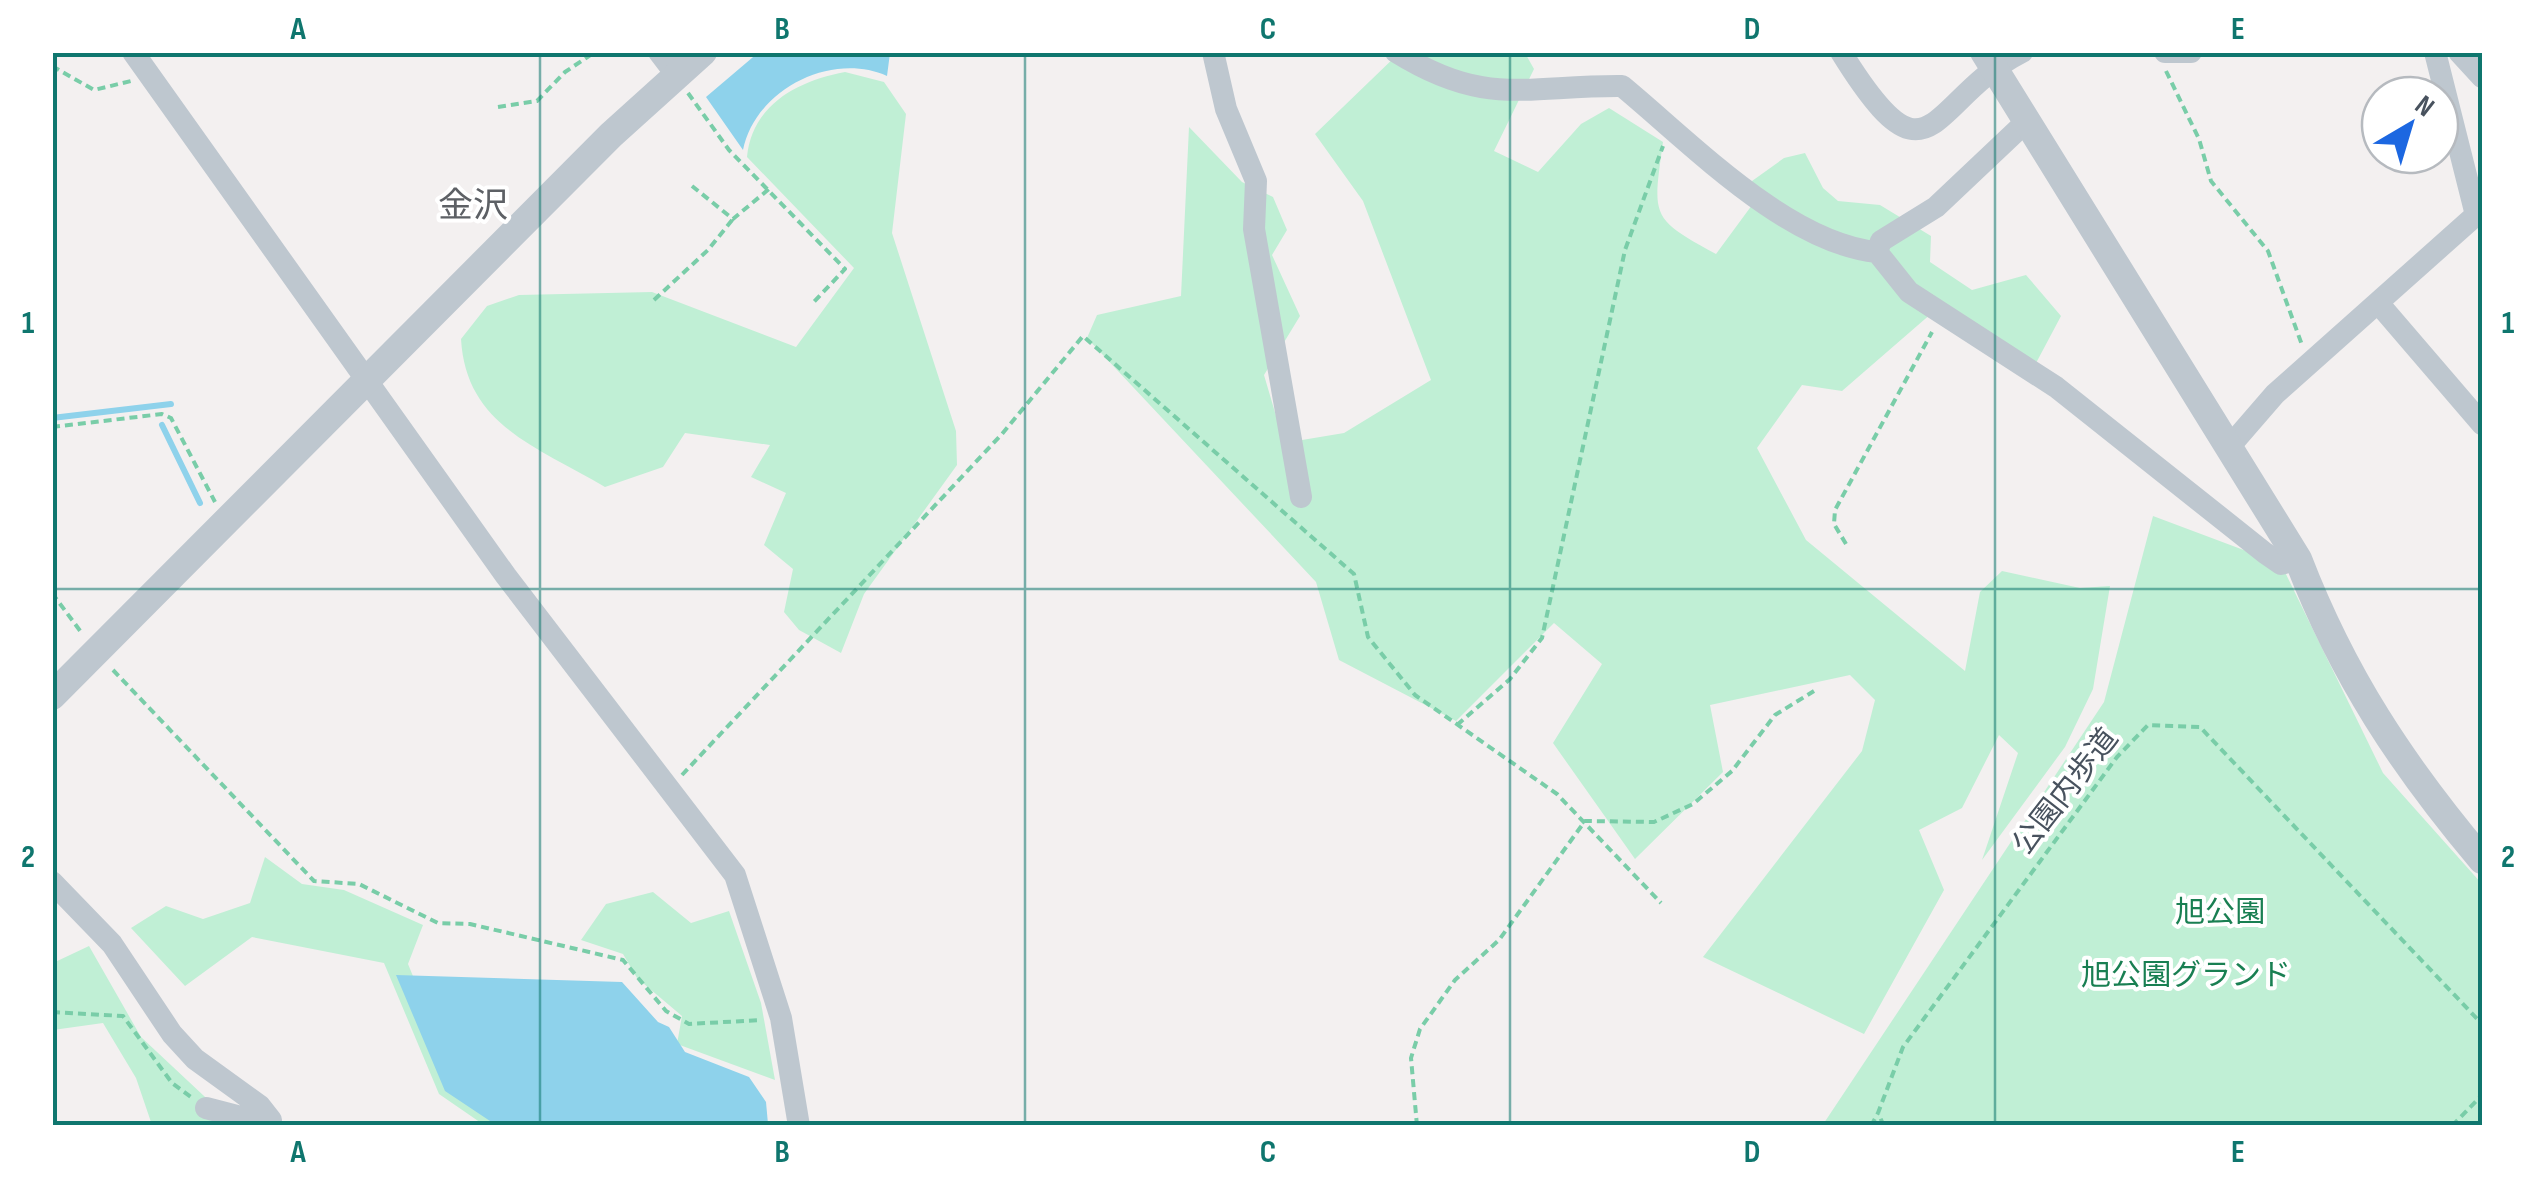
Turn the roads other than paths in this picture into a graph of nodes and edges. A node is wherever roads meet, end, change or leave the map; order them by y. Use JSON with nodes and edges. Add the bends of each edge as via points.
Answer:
{"nodes":[{"id":1,"x":133,"y":52,"type":"edge"},
{"id":2,"x":659,"y":52,"type":"edge"},
{"id":3,"x":1213,"y":52,"type":"edge"},
{"id":4,"x":1396,"y":52,"type":"edge"},
{"id":5,"x":1841,"y":52,"type":"edge"},
{"id":6,"x":2022,"y":52,"type":"edge"},
{"id":7,"x":2435,"y":52,"type":"edge"},
{"id":8,"x":2459,"y":52,"type":"edge"},
{"id":9,"x":1989,"y":60,"type":"edge"},
{"id":10,"x":685,"y":70,"type":"edge"},
{"id":11,"x":2482,"y":77,"type":"edge"},
{"id":12,"x":2027,"y":121,"type":"junction"},
{"id":13,"x":1878,"y":252,"type":"junction"},
{"id":14,"x":2379,"y":304,"type":"junction"},
{"id":15,"x":366,"y":380,"type":"junction"},
{"id":16,"x":2482,"y":424,"type":"edge"},
{"id":17,"x":2230,"y":446,"type":"junction"},
{"id":18,"x":1301,"y":497,"type":"dead end"},
{"id":19,"x":2298,"y":559,"type":"junction"},
{"id":20,"x":52,"y":696,"type":"edge"},
{"id":21,"x":2481,"y":853,"type":"edge"},
{"id":22,"x":52,"y":882,"type":"edge"},
{"id":23,"x":206,"y":1108,"type":"road end"},
{"id":24,"x":799,"y":1126,"type":"edge"}],
"edges":[{"from":1,"to":15,"type":"street"},
{"from":2,"to":10,"type":"street"},
{"from":3,"to":18,"type":"street","via":[[1226,109],[1256,181],[1254,230]]},
{"from":4,"to":13,"type":"street","via":[[1452,83],[1491,92],[1622,86],[1791,220],[1836,245]]},
{"from":5,"to":9,"type":"street","via":[[1890,122],[1918,130],[1941,122]]},
{"from":6,"to":9,"type":"street"},
{"from":7,"to":14,"type":"street","via":[[2476,216]]},
{"from":8,"to":11,"type":"street"},
{"from":9,"to":12,"type":"street"},
{"from":10,"to":15,"type":"street"},
{"from":12,"to":13,"type":"street","via":[[1936,207],[1881,241]]},
{"from":12,"to":17,"type":"street"},
{"from":13,"to":19,"type":"street","via":[[1909,292],[2056,387],[2265,553],[2282,564]]},
{"from":14,"to":16,"type":"street"},
{"from":14,"to":17,"type":"street","via":[[2275,394]]},
{"from":15,"to":20,"type":"street"},
{"from":15,"to":24,"type":"street","via":[[735,875],[781,1018]]},
{"from":17,"to":19,"type":"street"},
{"from":19,"to":21,"type":"street","via":[[2390,745]]},
{"from":22,"to":23,"type":"street","via":[[112,944],[195,1059],[271,1120]]}]}
